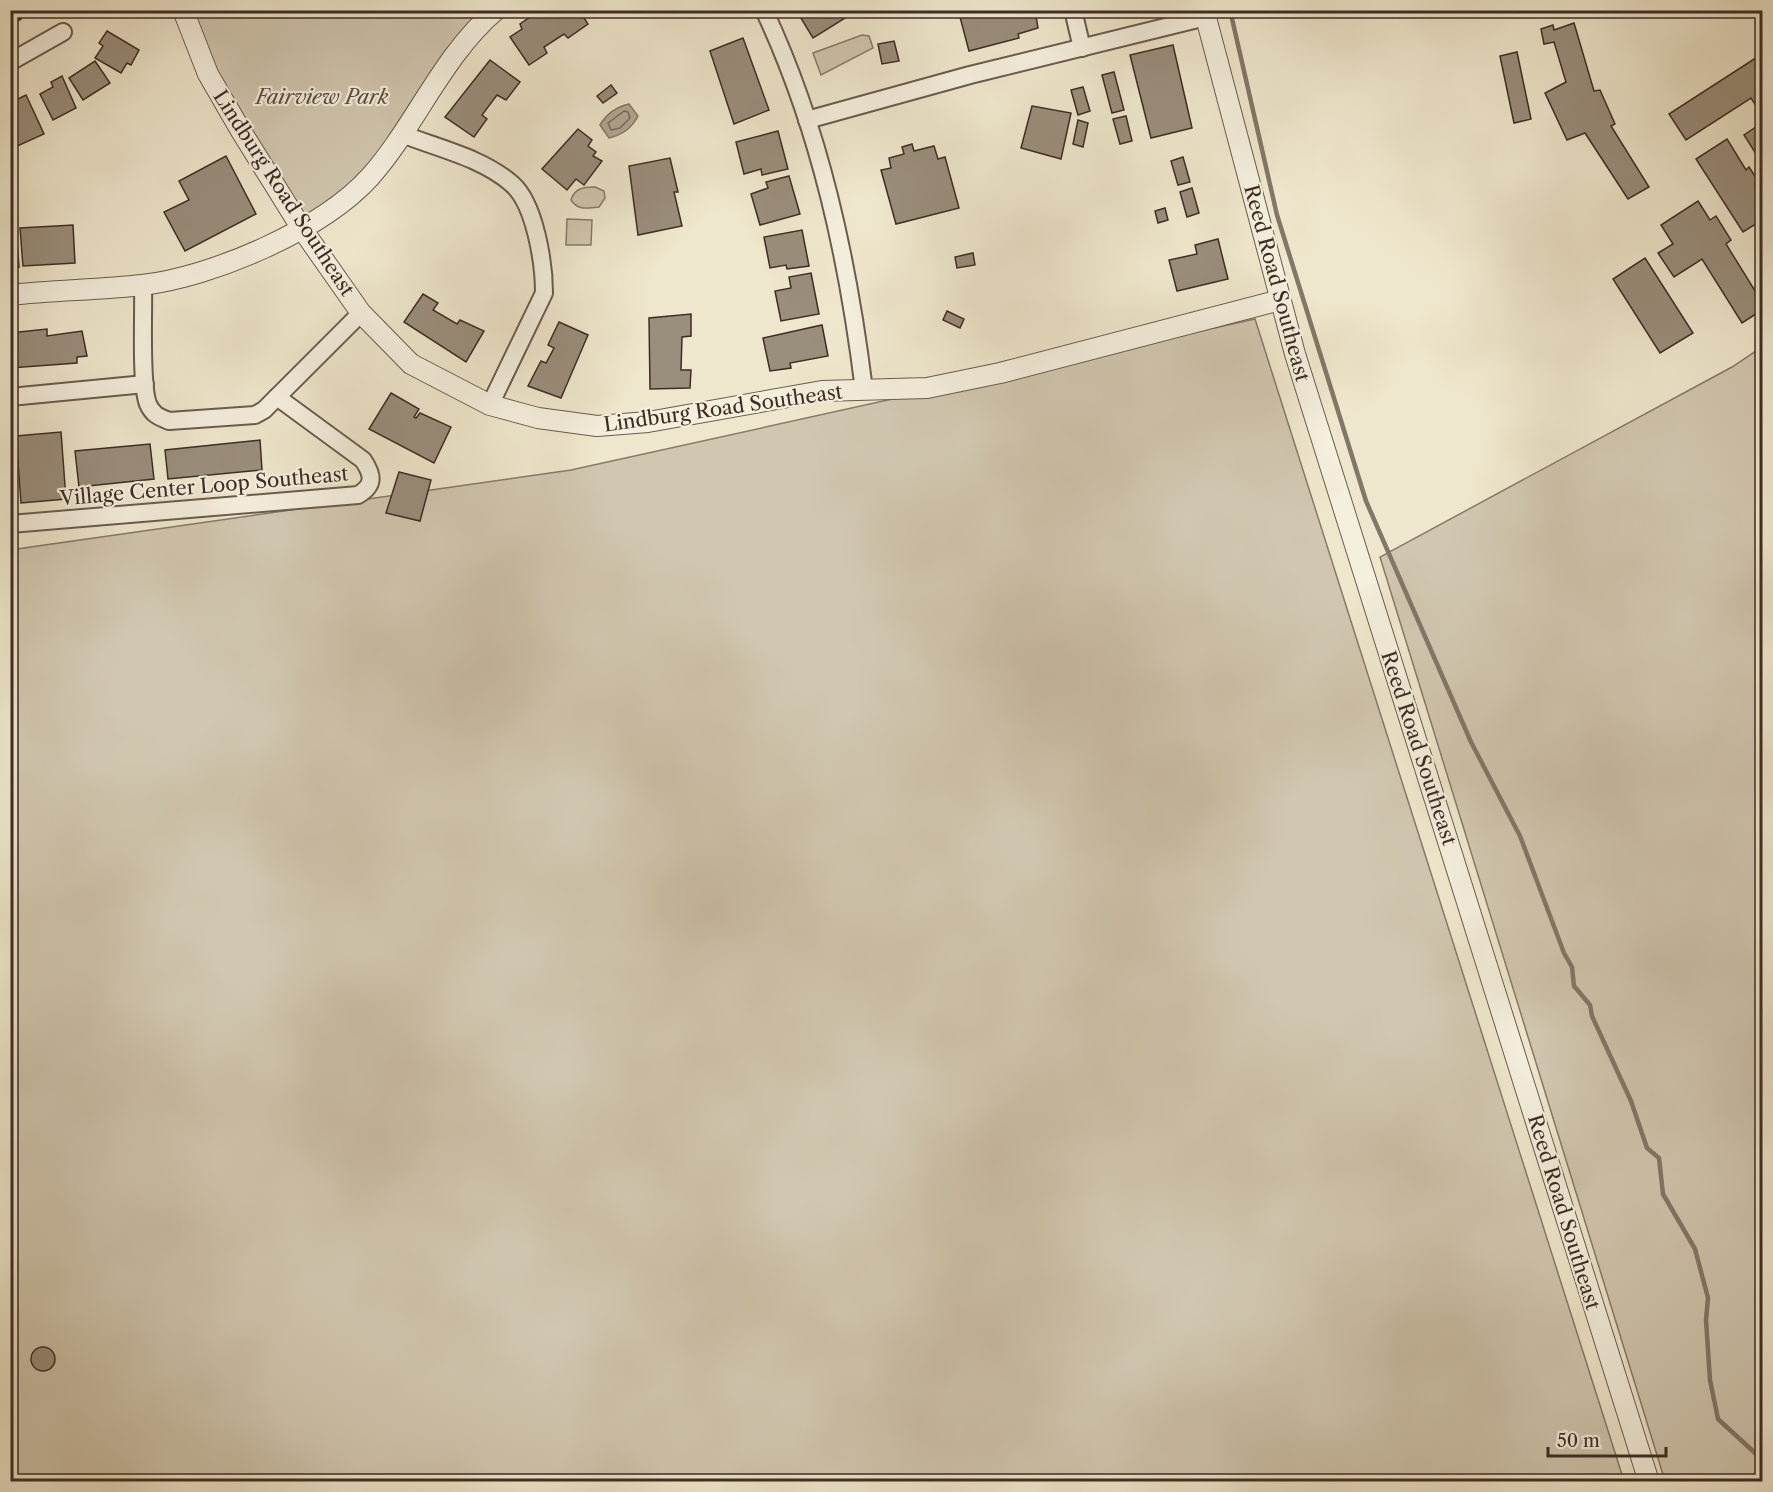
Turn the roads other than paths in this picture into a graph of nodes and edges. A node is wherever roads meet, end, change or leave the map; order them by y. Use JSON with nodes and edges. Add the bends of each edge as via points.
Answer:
{"nodes":[{"id":1,"x":183,"y":10,"type":"edge"},
{"id":2,"x":496,"y":10,"type":"edge"},
{"id":3,"x":764,"y":10,"type":"edge"},
{"id":4,"x":1073,"y":10,"type":"edge"},
{"id":5,"x":1205,"y":14,"type":"edge"},
{"id":6,"x":63,"y":32,"type":"dead end"},
{"id":7,"x":1082,"y":48,"type":"junction"},
{"id":8,"x":10,"y":62,"type":"edge"},
{"id":9,"x":807,"y":120,"type":"junction"},
{"id":10,"x":402,"y":134,"type":"junction"},
{"id":11,"x":302,"y":229,"type":"junction"},
{"id":12,"x":143,"y":285,"type":"junction"},
{"id":13,"x":10,"y":295,"type":"edge"},
{"id":14,"x":1280,"y":300,"type":"junction"},
{"id":15,"x":361,"y":313,"type":"junction"},
{"id":16,"x":145,"y":384,"type":"junction"},
{"id":17,"x":864,"y":390,"type":"junction"},
{"id":18,"x":10,"y":397,"type":"edge"},
{"id":19,"x":277,"y":397,"type":"junction"},
{"id":20,"x":490,"y":405,"type":"junction"},
{"id":21,"x":10,"y":524,"type":"edge"},
{"id":22,"x":1649,"y":1482,"type":"edge"}],
"edges":[{"from":1,"to":11,"type":"street","name":"Lindburg Road Southeast","via":[[208,74]]},
{"from":2,"to":10,"type":"street","via":[[450,60]]},
{"from":3,"to":9,"type":"street","via":[[790,66]]},
{"from":4,"to":7,"type":"street"},
{"from":5,"to":7,"type":"street"},
{"from":5,"to":14,"type":"street","name":"Reed Road Southeast"},
{"from":6,"to":8,"type":"street"},
{"from":7,"to":9,"type":"street"},
{"from":9,"to":17,"type":"street","via":[[852,296]]},
{"from":10,"to":11,"type":"street","via":[[369,178]]},
{"from":10,"to":20,"type":"street","via":[[483,165],[512,184],[527,204],[541,258],[544,293]]},
{"from":11,"to":12,"type":"street","via":[[222,265]]},
{"from":11,"to":15,"type":"street","name":"Lindburg Road Southeast"},
{"from":12,"to":13,"type":"street"},
{"from":12,"to":16,"type":"street"},
{"from":14,"to":17,"type":"street","name":"Lindburg Road Southeast","via":[[1000,373],[927,388]]},
{"from":14,"to":22,"type":"street","name":"Reed Road Southeast"},
{"from":15,"to":19,"type":"street"},
{"from":15,"to":20,"type":"street","name":"Lindburg Road Southeast","via":[[411,364]]},
{"from":16,"to":18,"type":"street"},
{"from":16,"to":19,"type":"street","via":[[148,403],[156,416],[169,421],[255,415]]},
{"from":17,"to":20,"type":"street","name":"Lindburg Road Southeast","via":[[822,391],[648,422],[597,426],[538,418]]},
{"from":19,"to":21,"type":"street","name":"Village Center Loop Southeast","via":[[363,460],[370,471],[369,488],[358,495]]}]}
